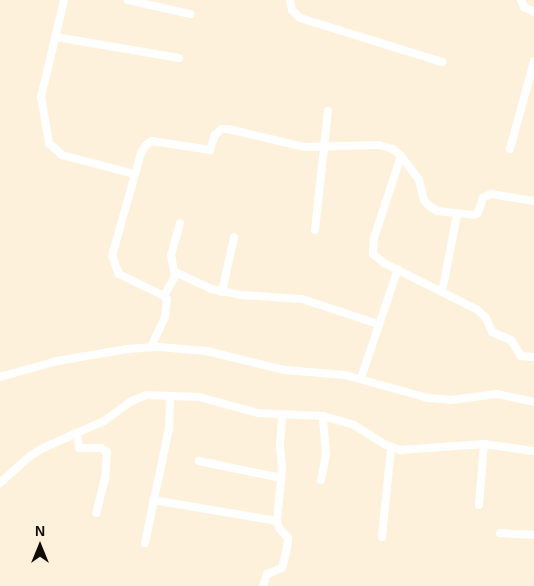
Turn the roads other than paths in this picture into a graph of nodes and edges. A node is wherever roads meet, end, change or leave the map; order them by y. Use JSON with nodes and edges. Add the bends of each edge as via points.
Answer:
{"nodes":[{"id":1,"x":64,"y":0,"type":"edge"},
{"id":2,"x":128,"y":0,"type":"edge"},
{"id":3,"x":290,"y":0,"type":"edge"},
{"id":4,"x":520,"y":0,"type":"edge"},
{"id":5,"x":534,"y":12,"type":"edge"},
{"id":6,"x":190,"y":14,"type":"dead end"},
{"id":7,"x":56,"y":37,"type":"junction"},
{"id":8,"x":179,"y":58,"type":"dead end"},
{"id":9,"x":534,"y":61,"type":"edge"},
{"id":10,"x":442,"y":62,"type":"dead end"},
{"id":11,"x":328,"y":111,"type":"dead end"},
{"id":12,"x":323,"y":148,"type":"junction"},
{"id":13,"x":510,"y":149,"type":"dead end"},
{"id":14,"x":401,"y":156,"type":"junction"},
{"id":15,"x":134,"y":174,"type":"junction"},
{"id":16,"x":534,"y":201,"type":"edge"},
{"id":17,"x":457,"y":215,"type":"junction"},
{"id":18,"x":180,"y":223,"type":"dead end"},
{"id":19,"x":315,"y":230,"type":"dead end"},
{"id":20,"x":234,"y":237,"type":"dead end"},
{"id":21,"x":398,"y":269,"type":"junction"},
{"id":22,"x":175,"y":272,"type":"junction"},
{"id":23,"x":222,"y":292,"type":"junction"},
{"id":24,"x":442,"y":292,"type":"junction"},
{"id":25,"x":164,"y":296,"type":"junction"},
{"id":26,"x":378,"y":324,"type":"junction"},
{"id":27,"x":150,"y":347,"type":"junction"},
{"id":28,"x":534,"y":357,"type":"edge"},
{"id":29,"x":0,"y":377,"type":"edge"},
{"id":30,"x":361,"y":378,"type":"junction"},
{"id":31,"x":170,"y":396,"type":"junction"},
{"id":32,"x":534,"y":402,"type":"edge"},
{"id":33,"x":282,"y":414,"type":"junction"},
{"id":34,"x":324,"y":416,"type":"junction"},
{"id":35,"x":77,"y":433,"type":"junction"},
{"id":36,"x":484,"y":444,"type":"junction"},
{"id":37,"x":391,"y":448,"type":"junction"},
{"id":38,"x":534,"y":451,"type":"edge"},
{"id":39,"x":198,"y":461,"type":"dead end"},
{"id":40,"x":281,"y":478,"type":"junction"},
{"id":41,"x":321,"y":480,"type":"dead end"},
{"id":42,"x":0,"y":483,"type":"edge"},
{"id":43,"x":153,"y":500,"type":"junction"},
{"id":44,"x":479,"y":505,"type":"dead end"},
{"id":45,"x":96,"y":513,"type":"dead end"},
{"id":46,"x":277,"y":521,"type":"junction"},
{"id":47,"x":500,"y":533,"type":"dead end"},
{"id":48,"x":382,"y":536,"type":"dead end"},
{"id":49,"x":534,"y":536,"type":"edge"},
{"id":50,"x":145,"y":543,"type":"dead end"},
{"id":51,"x":263,"y":586,"type":"edge"}],
"edges":[{"from":1,"to":7,"type":"street"},
{"from":2,"to":6,"type":"street"},
{"from":3,"to":10,"type":"street","via":[[292,10],[300,18]]},
{"from":4,"to":5,"type":"street","via":[[524,7]]},
{"from":7,"to":8,"type":"street"},
{"from":7,"to":15,"type":"street","via":[[41,96],[49,143],[62,155]]},
{"from":9,"to":13,"type":"street"},
{"from":11,"to":12,"type":"street"},
{"from":12,"to":14,"type":"street","via":[[379,145]]},
{"from":12,"to":15,"type":"street","via":[[297,146],[261,135],[222,129],[214,135],[210,150],[152,141],[141,153]]},
{"from":12,"to":19,"type":"street"},
{"from":14,"to":17,"type":"street","via":[[418,180],[428,205],[437,211]]},
{"from":14,"to":21,"type":"street","via":[[373,250],[376,259]]},
{"from":15,"to":25,"type":"street","via":[[115,242],[113,261],[119,274]]},
{"from":16,"to":17,"type":"street","via":[[490,194],[483,198],[478,213]]},
{"from":17,"to":24,"type":"street"},
{"from":18,"to":22,"type":"street","via":[[171,255]]},
{"from":20,"to":23,"type":"street"},
{"from":21,"to":24,"type":"street"},
{"from":21,"to":26,"type":"street"},
{"from":22,"to":23,"type":"street"},
{"from":22,"to":25,"type":"street"},
{"from":23,"to":26,"type":"street","via":[[302,299]]},
{"from":24,"to":28,"type":"street","via":[[483,314],[492,332],[511,340],[521,356]]},
{"from":25,"to":27,"type":"street","via":[[167,311]]},
{"from":26,"to":30,"type":"street"},
{"from":27,"to":29,"type":"street","via":[[57,361]]},
{"from":27,"to":30,"type":"street","via":[[207,352],[284,370],[330,372]]},
{"from":30,"to":32,"type":"street","via":[[434,399],[497,394]]},
{"from":31,"to":33,"type":"street","via":[[214,400],[258,413]]},
{"from":31,"to":35,"type":"street","via":[[140,397],[104,421]]},
{"from":31,"to":43,"type":"street","via":[[169,428]]},
{"from":33,"to":34,"type":"street"},
{"from":33,"to":40,"type":"street"},
{"from":34,"to":37,"type":"street","via":[[354,425]]},
{"from":34,"to":41,"type":"street","via":[[326,454]]},
{"from":35,"to":42,"type":"street","via":[[30,456]]},
{"from":35,"to":45,"type":"street","via":[[79,448],[102,448],[107,452],[104,485]]},
{"from":36,"to":37,"type":"street","via":[[412,451]]},
{"from":36,"to":38,"type":"street"},
{"from":36,"to":44,"type":"street"},
{"from":37,"to":48,"type":"street"},
{"from":39,"to":40,"type":"street"},
{"from":40,"to":46,"type":"street"},
{"from":43,"to":46,"type":"street"},
{"from":43,"to":50,"type":"street"},
{"from":46,"to":51,"type":"street","via":[[288,538],[284,562],[282,568],[267,574]]},
{"from":47,"to":49,"type":"street"}]}
